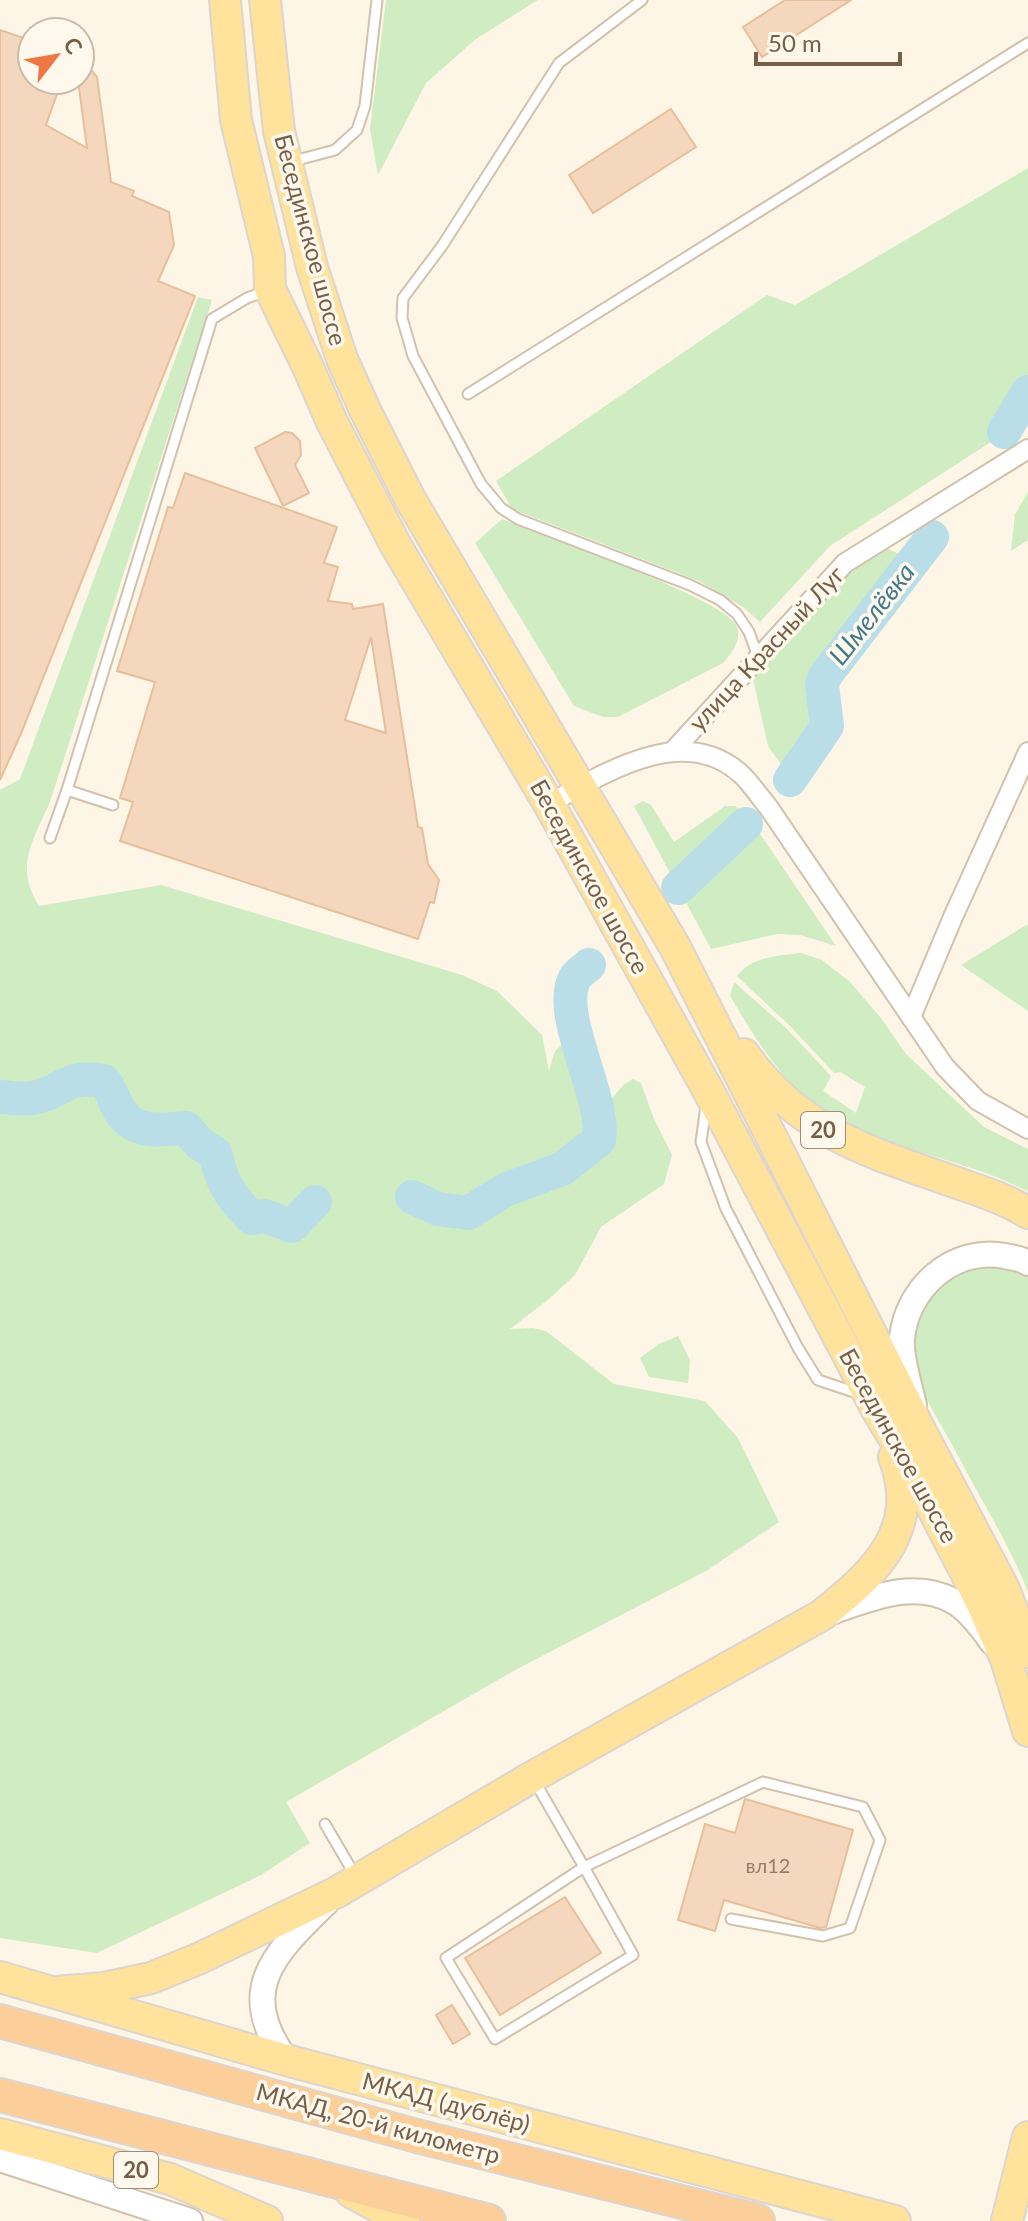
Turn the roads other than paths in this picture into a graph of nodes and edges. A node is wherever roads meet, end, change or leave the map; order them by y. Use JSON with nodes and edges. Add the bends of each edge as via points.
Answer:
{"nodes":[{"id":1,"x":225,"y":0,"type":"edge"},
{"id":2,"x":265,"y":0,"type":"edge"},
{"id":3,"x":377,"y":0,"type":"edge"},
{"id":4,"x":642,"y":0,"type":"edge"},
{"id":5,"x":1028,"y":43,"type":"edge"},
{"id":6,"x":287,"y":162,"type":"junction"},
{"id":7,"x":270,"y":289,"type":"junction"},
{"id":8,"x":468,"y":394,"type":"dead end"},
{"id":9,"x":1028,"y":449,"type":"edge"},
{"id":10,"x":157,"y":493,"type":"junction"},
{"id":11,"x":167,"y":497,"type":"dead end"},
{"id":12,"x":758,"y":657,"type":"junction"},
{"id":13,"x":673,"y":751,"type":"junction"},
{"id":14,"x":1028,"y":752,"type":"edge"},
{"id":15,"x":581,"y":786,"type":"junction"},
{"id":16,"x":67,"y":790,"type":"junction"},
{"id":17,"x":549,"y":804,"type":"junction"},
{"id":18,"x":113,"y":805,"type":"dead end"},
{"id":19,"x":50,"y":838,"type":"dead end"},
{"id":20,"x":683,"y":962,"type":"junction"},
{"id":21,"x":911,"y":1017,"type":"junction"},
{"id":22,"x":708,"y":1090,"type":"junction"},
{"id":23,"x":1028,"y":1129,"type":"edge"},
{"id":24,"x":1028,"y":1213,"type":"edge"},
{"id":25,"x":1028,"y":1263,"type":"edge"},
{"id":26,"x":873,"y":1403,"type":"junction"},
{"id":27,"x":920,"y":1430,"type":"junction"},
{"id":28,"x":822,"y":1615,"type":"junction"},
{"id":29,"x":1017,"y":1656,"type":"edge"},
{"id":30,"x":1028,"y":1731,"type":"edge"},
{"id":31,"x":532,"y":1777,"type":"junction"},
{"id":32,"x":325,"y":1824,"type":"dead end"},
{"id":33,"x":584,"y":1867,"type":"junction"},
{"id":34,"x":347,"y":1886,"type":"junction"},
{"id":35,"x":731,"y":1919,"type":"dead end"},
{"id":36,"x":0,"y":1977,"type":"edge"},
{"id":37,"x":56,"y":1992,"type":"junction"},
{"id":38,"x":0,"y":2021,"type":"edge"},
{"id":39,"x":286,"y":2060,"type":"junction"},
{"id":40,"x":0,"y":2095,"type":"edge"},
{"id":41,"x":0,"y":2134,"type":"edge"},
{"id":42,"x":1028,"y":2137,"type":"edge"},
{"id":43,"x":0,"y":2159,"type":"edge"},
{"id":44,"x":332,"y":2181,"type":"junction"},
{"id":45,"x":1008,"y":2218,"type":"edge"},
{"id":46,"x":190,"y":2221,"type":"edge"},
{"id":47,"x":267,"y":2221,"type":"edge"},
{"id":48,"x":404,"y":2221,"type":"edge"},
{"id":49,"x":489,"y":2221,"type":"edge"},
{"id":50,"x":758,"y":2221,"type":"edge"},
{"id":51,"x":895,"y":2221,"type":"edge"}],
"edges":[{"from":1,"to":7,"type":"main road","name":"Бесединское шоссе","via":[[236,120],[269,256]]},
{"from":2,"to":6,"type":"main road","name":"Бесединское шоссе"},
{"from":3,"to":6,"type":"lane","via":[[365,106],[357,130],[335,150]]},
{"from":4,"to":12,"type":"lane","via":[[559,63],[403,298],[402,318],[413,356],[481,484],[501,508],[720,600],[749,632]]},
{"from":5,"to":8,"type":"lane"},
{"from":6,"to":15,"type":"main road","name":"Бесединское шоссе","via":[[312,267],[365,410],[410,499]]},
{"from":7,"to":10,"type":"lane","via":[[212,319]]},
{"from":7,"to":17,"type":"main road","name":"Бесединское шоссе","via":[[395,544]]},
{"from":9,"to":12,"type":"street","name":"улица Красный Луг","via":[[845,563]]},
{"from":10,"to":11,"type":"lane"},
{"from":10,"to":16,"type":"lane"},
{"from":12,"to":13,"type":"street","name":"улица Красный Луг"},
{"from":13,"to":15,"type":"street"},
{"from":13,"to":21,"type":"street","via":[[719,759],[741,774]]},
{"from":14,"to":21,"type":"street"},
{"from":15,"to":17,"type":"street"},
{"from":15,"to":20,"type":"main road","name":"Бесединское шоссе"},
{"from":16,"to":18,"type":"lane"},
{"from":16,"to":19,"type":"lane"},
{"from":17,"to":22,"type":"main road","name":"Бесединское шоссе"},
{"from":20,"to":24,"type":"main road","number":"20","via":[[759,1076],[794,1111],[832,1135],[1009,1201]]},
{"from":20,"to":27,"type":"main road","name":"Бесединское шоссе"},
{"from":21,"to":23,"type":"street","via":[[945,1067],[978,1101]]},
{"from":22,"to":26,"type":"main road","name":"Бесединское шоссе"},
{"from":22,"to":26,"type":"lane","via":[[701,1142],[726,1209],[769,1294],[818,1380]]},
{"from":25,"to":27,"type":"street","via":[[993,1254],[961,1259],[932,1276],[910,1305],[902,1340]]},
{"from":26,"to":28,"type":"main road","via":[[898,1467],[903,1501],[897,1535],[859,1585]]},
{"from":26,"to":29,"type":"main road","name":"Бесединское шоссе","via":[[979,1598]]},
{"from":27,"to":29,"type":"main road","name":"Бесединское шоссе","via":[[1004,1589]]},
{"from":28,"to":29,"type":"street","via":[[893,1592],[924,1592],[954,1601]]},
{"from":28,"to":31,"type":"main road"},
{"from":29,"to":30,"type":"main road","name":"Бесединское шоссе"},
{"from":31,"to":33,"type":"lane"},
{"from":31,"to":34,"type":"main road"},
{"from":32,"to":34,"type":"lane"},
{"from":33,"to":33,"type":"lane","via":[[446,1958],[495,2039],[633,1955]]},
{"from":33,"to":35,"type":"lane","via":[[763,1782],[863,1807],[880,1840],[850,1928],[823,1936]]},
{"from":34,"to":37,"type":"main road","via":[[151,1978]]},
{"from":34,"to":39,"type":"street","via":[[280,1949],[271,1964],[265,2023]]},
{"from":36,"to":37,"type":"main road","name":"МКАД (дублёр)"},
{"from":37,"to":39,"type":"main road","name":"МКАД (дублёр)"},
{"from":38,"to":50,"type":"highway","name":"МКАД, 20-й километр","via":[[417,2136]]},
{"from":39,"to":51,"type":"main road","name":"МКАД (дублёр)"},
{"from":40,"to":44,"type":"highway"},
{"from":41,"to":47,"type":"main road","number":"20","via":[[170,2179]]},
{"from":42,"to":45,"type":"main road"},
{"from":43,"to":46,"type":"street"},
{"from":44,"to":48,"type":"main road"},
{"from":44,"to":49,"type":"highway"}]}
